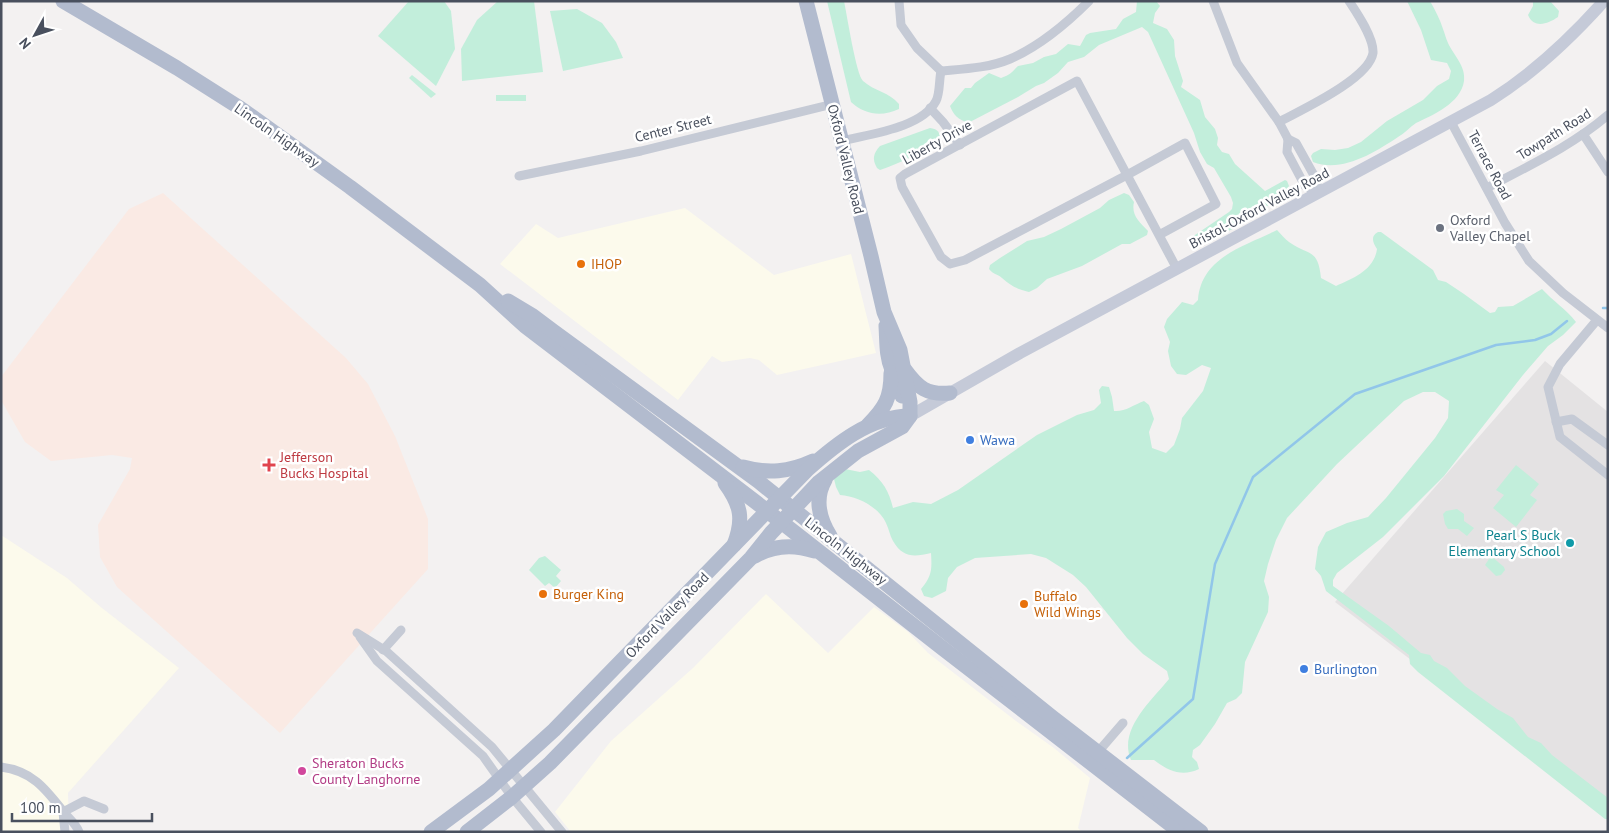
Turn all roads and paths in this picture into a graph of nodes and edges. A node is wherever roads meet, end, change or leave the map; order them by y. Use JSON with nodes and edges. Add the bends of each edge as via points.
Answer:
{"nodes":[{"id":1,"x":63,"y":1,"type":"edge"},
{"id":2,"x":806,"y":1,"type":"edge"},
{"id":3,"x":899,"y":1,"type":"edge"},
{"id":4,"x":1089,"y":1,"type":"edge"},
{"id":5,"x":1213,"y":1,"type":"edge"},
{"id":6,"x":1349,"y":1,"type":"edge"},
{"id":7,"x":1604,"y":1,"type":"edge"},
{"id":8,"x":941,"y":71,"type":"junction"},
{"id":9,"x":832,"y":104,"type":"junction"},
{"id":10,"x":930,"y":108,"type":"junction"},
{"id":11,"x":1608,"y":115,"type":"edge"},
{"id":12,"x":1279,"y":122,"type":"junction"},
{"id":13,"x":1451,"y":122,"type":"junction"},
{"id":14,"x":1583,"y":134,"type":"junction"},
{"id":15,"x":842,"y":141,"type":"junction"},
{"id":16,"x":960,"y":145,"type":"junction"},
{"id":17,"x":1608,"y":172,"type":"edge"},
{"id":18,"x":1127,"y":175,"type":"junction"},
{"id":19,"x":519,"y":176,"type":"dead end"},
{"id":20,"x":1487,"y":188,"type":"junction"},
{"id":21,"x":1319,"y":193,"type":"junction"},
{"id":22,"x":1159,"y":235,"type":"junction"},
{"id":23,"x":1177,"y":269,"type":"junction"},
{"id":24,"x":480,"y":285,"type":"junction"},
{"id":25,"x":1597,"y":320,"type":"junction"},
{"id":26,"x":1608,"y":328,"type":"edge"},
{"id":27,"x":898,"y":369,"type":"junction"},
{"id":28,"x":950,"y":393,"type":"junction"},
{"id":29,"x":910,"y":416,"type":"junction"},
{"id":30,"x":1556,"y":422,"type":"junction"},
{"id":31,"x":865,"y":428,"type":"junction"},
{"id":32,"x":1608,"y":445,"type":"edge"},
{"id":33,"x":821,"y":458,"type":"junction"},
{"id":34,"x":736,"y":465,"type":"junction"},
{"id":35,"x":714,"y":470,"type":"junction"},
{"id":36,"x":832,"y":470,"type":"junction"},
{"id":37,"x":1608,"y":475,"type":"edge"},
{"id":38,"x":780,"y":499,"type":"junction"},
{"id":39,"x":793,"y":509,"type":"junction"},
{"id":40,"x":768,"y":511,"type":"junction"},
{"id":41,"x":782,"y":522,"type":"junction"},
{"id":42,"x":834,"y":541,"type":"junction"},
{"id":43,"x":733,"y":547,"type":"junction"},
{"id":44,"x":823,"y":555,"type":"junction"},
{"id":45,"x":751,"y":558,"type":"junction"},
{"id":46,"x":401,"y":630,"type":"dead end"},
{"id":47,"x":383,"y":650,"type":"junction"},
{"id":48,"x":1123,"y":723,"type":"dead end"},
{"id":49,"x":1098,"y":752,"type":"junction"},
{"id":50,"x":1,"y":767,"type":"edge"},
{"id":51,"x":1115,"y":774,"type":"junction"},
{"id":52,"x":505,"y":776,"type":"junction"},
{"id":53,"x":524,"y":786,"type":"junction"},
{"id":54,"x":512,"y":797,"type":"junction"},
{"id":55,"x":104,"y":809,"type":"dead end"},
{"id":56,"x":63,"y":812,"type":"junction"},
{"id":57,"x":65,"y":832,"type":"edge"},
{"id":58,"x":79,"y":832,"type":"edge"},
{"id":59,"x":431,"y":832,"type":"edge"},
{"id":60,"x":467,"y":832,"type":"edge"},
{"id":61,"x":541,"y":832,"type":"edge"},
{"id":62,"x":562,"y":832,"type":"edge"},
{"id":63,"x":1163,"y":832,"type":"edge"},
{"id":64,"x":1180,"y":832,"type":"edge"},
{"id":65,"x":1201,"y":832,"type":"edge"}],
"edges":[{"from":1,"to":24,"type":"main road","name":"Lincoln Highway","via":[[246,112]]},
{"from":2,"to":9,"type":"main road","name":"Oxford Valley Road"},
{"from":3,"to":8,"type":"street","via":[[901,25],[916,48]]},
{"from":4,"to":8,"type":"street","via":[[1042,42],[1009,59]]},
{"from":5,"to":12,"type":"street","via":[[1238,64]]},
{"from":6,"to":12,"type":"street","via":[[1370,37],[1373,52],[1370,61],[1355,79]]},
{"from":7,"to":13,"type":"main road","name":"Bristol-Oxford Valley Road","via":[[1536,69]]},
{"from":8,"to":10,"type":"street","via":[[936,101]]},
{"from":9,"to":15,"type":"main road","name":"Oxford Valley Road"},
{"from":9,"to":19,"type":"street","name":"Center Street","via":[[641,151]]},
{"from":10,"to":15,"type":"street","via":[[909,124]]},
{"from":10,"to":16,"type":"street"},
{"from":11,"to":14,"type":"street","name":"Towpath Road"},
{"from":12,"to":21,"type":"street","via":[[1288,139],[1287,152],[1305,186]]},
{"from":13,"to":20,"type":"street","name":"Terrace Road"},
{"from":13,"to":21,"type":"main road","name":"Bristol-Oxford Valley Road"},
{"from":14,"to":17,"type":"street"},
{"from":14,"to":20,"type":"street","name":"Towpath Road"},
{"from":15,"to":27,"type":"main road","name":"Oxford Valley Road","via":[[885,317],[900,350]]},
{"from":16,"to":18,"type":"street","name":"Liberty Drive","via":[[1078,81]]},
{"from":16,"to":18,"type":"street","name":"Liberty Drive","via":[[900,178],[941,257],[950,264],[965,260]]},
{"from":18,"to":22,"type":"street","name":"Liberty Drive"},
{"from":18,"to":22,"type":"street","via":[[1185,143],[1216,204]]},
{"from":20,"to":25,"type":"street","name":"Terrace Road","via":[[1529,261]]},
{"from":21,"to":23,"type":"main road","name":"Bristol-Oxford Valley Road"},
{"from":22,"to":23,"type":"street","name":"Liberty Drive"},
{"from":23,"to":28,"type":"main road","name":"Bristol-Oxford Valley Road"},
{"from":24,"to":34,"type":"main road","name":"Lincoln Highway","via":[[533,316]]},
{"from":24,"to":35,"type":"main road","name":"Lincoln Highway","via":[[525,326]]},
{"from":25,"to":26,"type":"street","name":"Terrace Road"},
{"from":25,"to":30,"type":"street","via":[[1560,364],[1548,387]]},
{"from":27,"to":28,"type":"main road","via":[[923,389],[938,394]]},
{"from":27,"to":29,"type":"main road","name":"Oxford Valley Road","via":[[906,384]]},
{"from":27,"to":31,"type":"main road","via":[[887,402]]},
{"from":28,"to":29,"type":"main road","name":"Bristol-Oxford Valley Road"},
{"from":29,"to":31,"type":"main road","name":"Oxford Valley Road","via":[[896,416]]},
{"from":29,"to":36,"type":"main road","name":"Oxford Valley Road","via":[[902,427],[858,451]]},
{"from":30,"to":32,"type":"street","via":[[1572,419]]},
{"from":30,"to":37,"type":"street","via":[[1560,437]]},
{"from":31,"to":33,"type":"main road","name":"Oxford Valley Road"},
{"from":33,"to":34,"type":"main road","via":[[801,467],[777,472]]},
{"from":33,"to":38,"type":"main road","name":"Oxford Valley Road"},
{"from":34,"to":38,"type":"main road","name":"Lincoln Highway"},
{"from":35,"to":40,"type":"main road","name":"Lincoln Highway"},
{"from":35,"to":43,"type":"main road","via":[[732,492],[740,510],[739,532]]},
{"from":36,"to":39,"type":"main road","name":"Oxford Valley Road"},
{"from":36,"to":42,"type":"main road","via":[[818,496],[821,518]]},
{"from":38,"to":39,"type":"main road","name":"Lincoln Highway"},
{"from":38,"to":40,"type":"main road","name":"Oxford Valley Road"},
{"from":39,"to":41,"type":"main road","name":"Oxford Valley Road"},
{"from":39,"to":42,"type":"main road","name":"Lincoln Highway"},
{"from":40,"to":41,"type":"main road","name":"Lincoln Highway"},
{"from":40,"to":43,"type":"main road","name":"Oxford Valley Road"},
{"from":41,"to":44,"type":"main road","name":"Lincoln Highway"},
{"from":41,"to":45,"type":"main road","name":"Oxford Valley Road"},
{"from":42,"to":49,"type":"main road","name":"Lincoln Highway"},
{"from":43,"to":52,"type":"main road","name":"Oxford Valley Road","via":[[577,708]]},
{"from":44,"to":45,"type":"main road","via":[[806,548],[784,546],[762,551]]},
{"from":44,"to":51,"type":"main road","name":"Lincoln Highway"},
{"from":45,"to":53,"type":"main road","name":"Oxford Valley Road","via":[[569,745]]},
{"from":46,"to":47,"type":"street"},
{"from":47,"to":52,"type":"street","via":[[492,747]]},
{"from":47,"to":52,"type":"street","via":[[358,633],[377,661]]},
{"from":48,"to":49,"type":"street"},
{"from":49,"to":51,"type":"main road","name":"Lincoln Highway"},
{"from":50,"to":56,"type":"street","via":[[38,782]]},
{"from":51,"to":63,"type":"main road"},
{"from":51,"to":64,"type":"main road","name":"Lincoln Highway"},
{"from":51,"to":65,"type":"main road","name":"Lincoln Highway"},
{"from":52,"to":53,"type":"street"},
{"from":52,"to":54,"type":"street"},
{"from":52,"to":59,"type":"main road","name":"Oxford Valley Road"},
{"from":53,"to":54,"type":"main road","name":"Oxford Valley Road"},
{"from":53,"to":62,"type":"street"},
{"from":54,"to":60,"type":"main road","name":"Oxford Valley Road"},
{"from":54,"to":61,"type":"street"},
{"from":55,"to":56,"type":"street","via":[[84,802]]},
{"from":56,"to":57,"type":"street"},
{"from":56,"to":58,"type":"street"}]}
